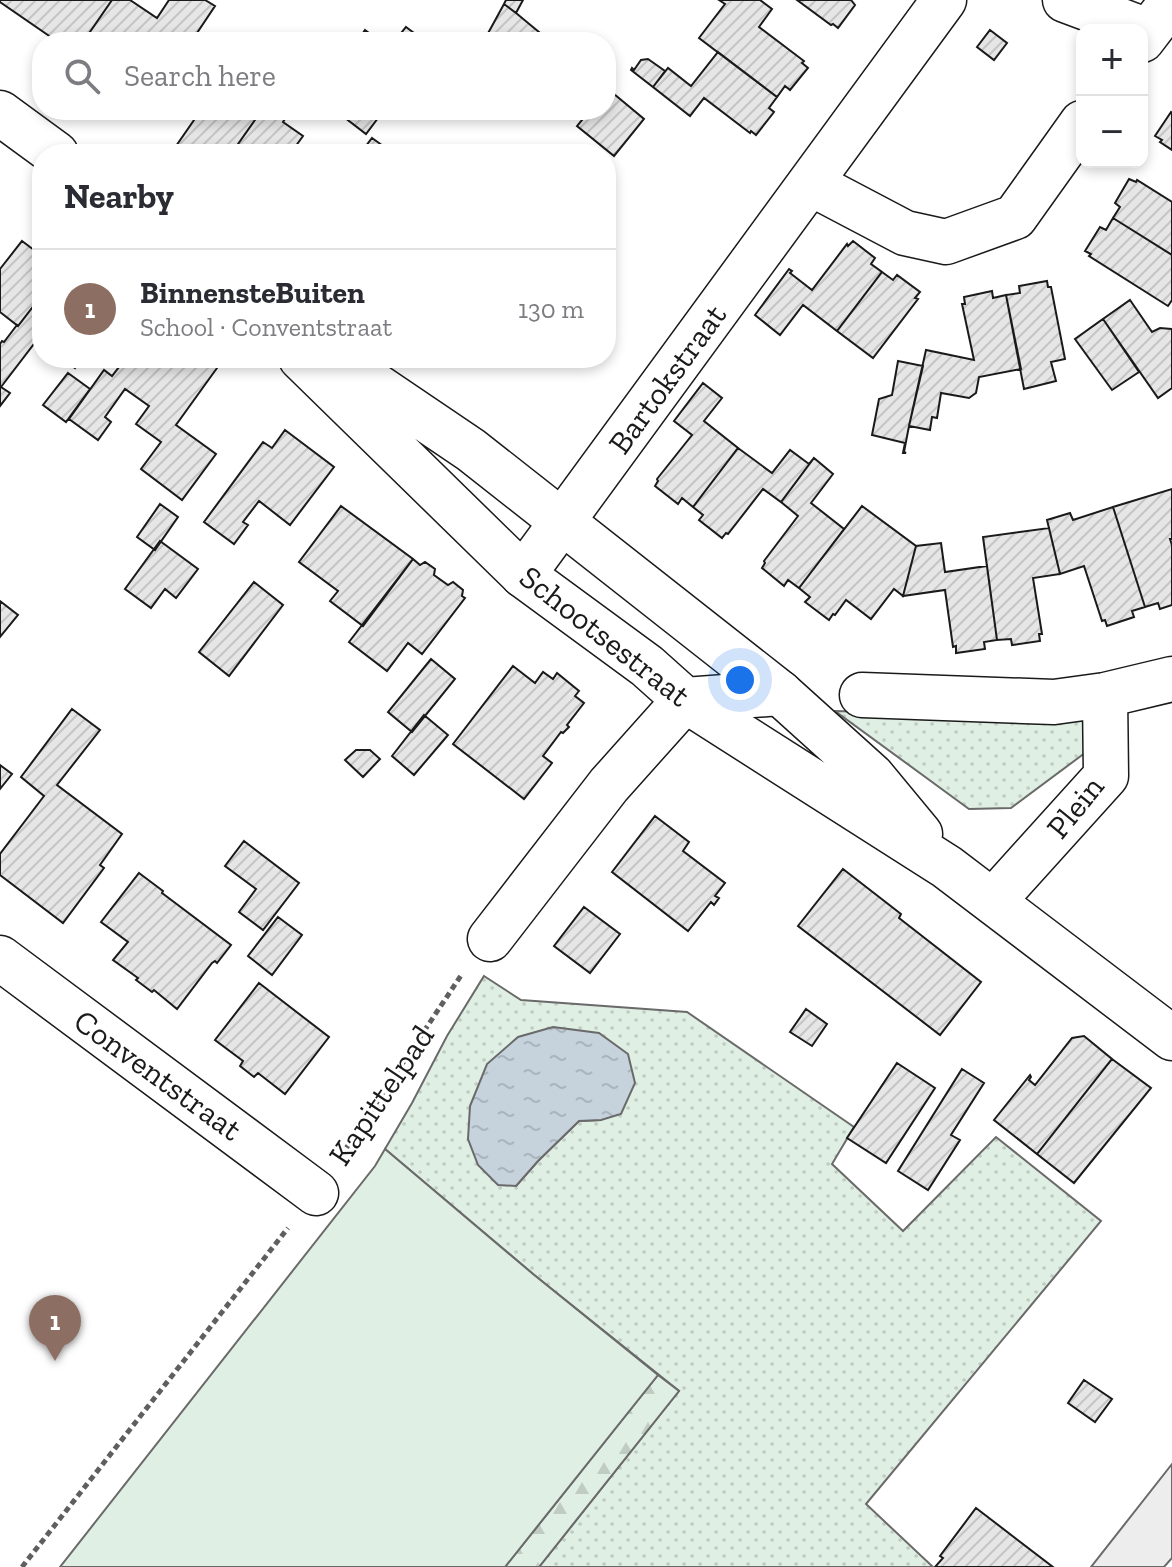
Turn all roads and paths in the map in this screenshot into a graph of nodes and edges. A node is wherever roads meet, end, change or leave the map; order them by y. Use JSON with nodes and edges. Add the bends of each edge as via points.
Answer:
{"nodes":[{"id":1,"x":944,"y":0,"type":"edge"},
{"id":2,"x":1065,"y":0,"type":"edge"},
{"id":3,"x":1154,"y":24,"type":"edge"},
{"id":4,"x":0,"y":113,"type":"edge"},
{"id":5,"x":1076,"y":131,"type":"edge"},
{"id":6,"x":42,"y":144,"type":"edge"},
{"id":7,"x":810,"y":183,"type":"junction"},
{"id":8,"x":311,"y":368,"type":"edge"},
{"id":9,"x":350,"y":368,"type":"edge"},
{"id":10,"x":563,"y":521,"type":"junction"},
{"id":11,"x":523,"y":575,"type":"junction"},
{"id":12,"x":1172,"y":679,"type":"edge"},
{"id":13,"x":780,"y":693,"type":"junction"},
{"id":14,"x":862,"y":695,"type":"dead end"},
{"id":15,"x":1105,"y":695,"type":"junction"},
{"id":16,"x":685,"y":700,"type":"junction"},
{"id":17,"x":947,"y":867,"type":"junction"},
{"id":18,"x":994,"y":900,"type":"junction"},
{"id":19,"x":490,"y":939,"type":"joint"},
{"id":20,"x":0,"y":958,"type":"edge"},
{"id":21,"x":1172,"y":1038,"type":"edge"},
{"id":22,"x":316,"y":1193,"type":"junction"},
{"id":23,"x":22,"y":1567,"type":"edge"}],
"edges":[{"from":1,"to":7,"type":"street","name":"Bartokstraat"},
{"from":2,"to":3,"type":"street"},
{"from":4,"to":6,"type":"street"},
{"from":5,"to":7,"type":"street","via":[[1015,217],[946,242],[905,233]]},
{"from":7,"to":10,"type":"street","name":"Bartokstraat"},
{"from":8,"to":11,"type":"street","name":"Schootsestraat"},
{"from":9,"to":10,"type":"street","name":"Schootsestraat","via":[[471,450]]},
{"from":10,"to":11,"type":"street","name":"Bartokstraat"},
{"from":10,"to":13,"type":"street","name":"Schootsestraat"},
{"from":11,"to":16,"type":"street","name":"Schootsestraat"},
{"from":12,"to":15,"type":"street"},
{"from":13,"to":16,"type":"street"},
{"from":13,"to":17,"type":"street","name":"Schootsestraat","via":[[872,776]]},
{"from":14,"to":15,"type":"street","via":[[1054,702]]},
{"from":15,"to":18,"type":"street","name":"Plein","via":[[1106,776]]},
{"from":16,"to":17,"type":"street","name":"Schootsestraat"},
{"from":16,"to":19,"type":"street","via":[[609,785]]},
{"from":17,"to":18,"type":"street","name":"Schootsestraat"},
{"from":18,"to":21,"type":"street","name":"Schootsestraat"},
{"from":19,"to":22,"type":"path","name":"Kapittelpad"},
{"from":20,"to":22,"type":"street","name":"Conventstraat"},
{"from":22,"to":23,"type":"path","name":"Kapittelpad"}]}
